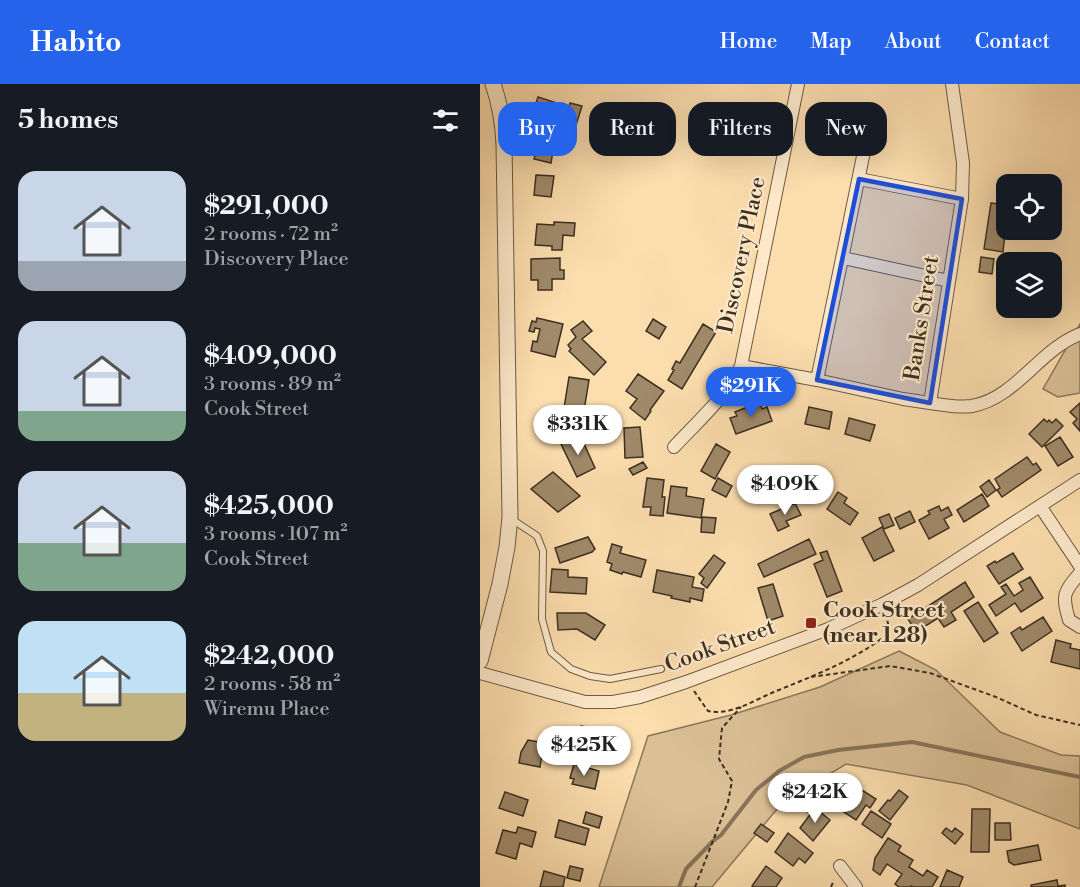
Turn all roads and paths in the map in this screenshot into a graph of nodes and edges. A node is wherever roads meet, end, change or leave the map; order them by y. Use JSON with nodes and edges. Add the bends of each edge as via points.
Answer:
{"nodes":[{"id":1,"x":493,"y":84,"type":"edge"},
{"id":2,"x":798,"y":84,"type":"edge"},
{"id":3,"x":952,"y":84,"type":"edge"},
{"id":4,"x":863,"y":156,"type":"edge"},
{"id":5,"x":859,"y":179,"type":"junction"},
{"id":6,"x":962,"y":199,"type":"junction"},
{"id":7,"x":843,"y":258,"type":"junction"},
{"id":8,"x":949,"y":280,"type":"junction"},
{"id":9,"x":1080,"y":334,"type":"edge"},
{"id":10,"x":741,"y":366,"type":"junction"},
{"id":11,"x":817,"y":380,"type":"junction"},
{"id":12,"x":930,"y":403,"type":"junction"},
{"id":13,"x":674,"y":447,"type":"dead end"},
{"id":14,"x":1080,"y":480,"type":"edge"},
{"id":15,"x":1040,"y":507,"type":"junction"},
{"id":16,"x":510,"y":518,"type":"junction"},
{"id":17,"x":1080,"y":566,"type":"edge"},
{"id":18,"x":1080,"y":573,"type":"edge"},
{"id":19,"x":883,"y":604,"type":"junction"},
{"id":20,"x":1080,"y":627,"type":"edge"},
{"id":21,"x":480,"y":661,"type":"edge"},
{"id":22,"x":661,"y":669,"type":"dead end"},
{"id":23,"x":480,"y":674,"type":"edge"},
{"id":24,"x":811,"y":676,"type":"junction"},
{"id":25,"x":686,"y":682,"type":"junction"},
{"id":26,"x":741,"y":706,"type":"junction"},
{"id":27,"x":1080,"y":725,"type":"edge"},
{"id":28,"x":840,"y":866,"type":"dead end"},
{"id":29,"x":695,"y":887,"type":"edge"},
{"id":30,"x":856,"y":887,"type":"edge"}],
"edges":[{"from":1,"to":16,"type":"street","via":[[500,105],[504,144]]},
{"from":2,"to":10,"type":"street","name":"Discovery Place"},
{"from":3,"to":6,"type":"street","name":"Banks Street","via":[[963,164]]},
{"from":4,"to":5,"type":"street"},
{"from":5,"to":6,"type":"street"},
{"from":5,"to":7,"type":"street"},
{"from":6,"to":8,"type":"street","name":"Banks Street"},
{"from":7,"to":8,"type":"street"},
{"from":7,"to":11,"type":"street"},
{"from":8,"to":12,"type":"street","name":"Banks Street"},
{"from":9,"to":12,"type":"street","via":[[1068,339],[991,400],[961,407]]},
{"from":10,"to":11,"type":"street","name":"Banks Street"},
{"from":10,"to":13,"type":"street","name":"Discovery Place","via":[[723,395]]},
{"from":11,"to":12,"type":"street","name":"Banks Street"},
{"from":14,"to":15,"type":"street","name":"Cook Street"},
{"from":15,"to":17,"type":"street"},
{"from":15,"to":19,"type":"street","name":"Cook Street"},
{"from":16,"to":21,"type":"street","via":[[500,584]]},
{"from":16,"to":22,"type":"lane","via":[[537,536],[543,551],[542,620],[551,652],[571,669],[590,676],[610,679]]},
{"from":18,"to":20,"type":"street","via":[[1068,587],[1064,601],[1069,620]]},
{"from":19,"to":24,"type":"path","via":[[890,632],[875,645]]},
{"from":19,"to":25,"type":"street","name":"Cook Street"},
{"from":23,"to":25,"type":"street","name":"Cook Street","via":[[585,702],[639,697]]},
{"from":24,"to":26,"type":"path"},
{"from":24,"to":27,"type":"path","via":[[890,666],[930,673],[1036,715]]},
{"from":25,"to":26,"type":"path","via":[[708,711],[724,712]]},
{"from":26,"to":29,"type":"path","via":[[722,728],[719,759],[732,781],[722,820]]},
{"from":28,"to":30,"type":"street"}]}
